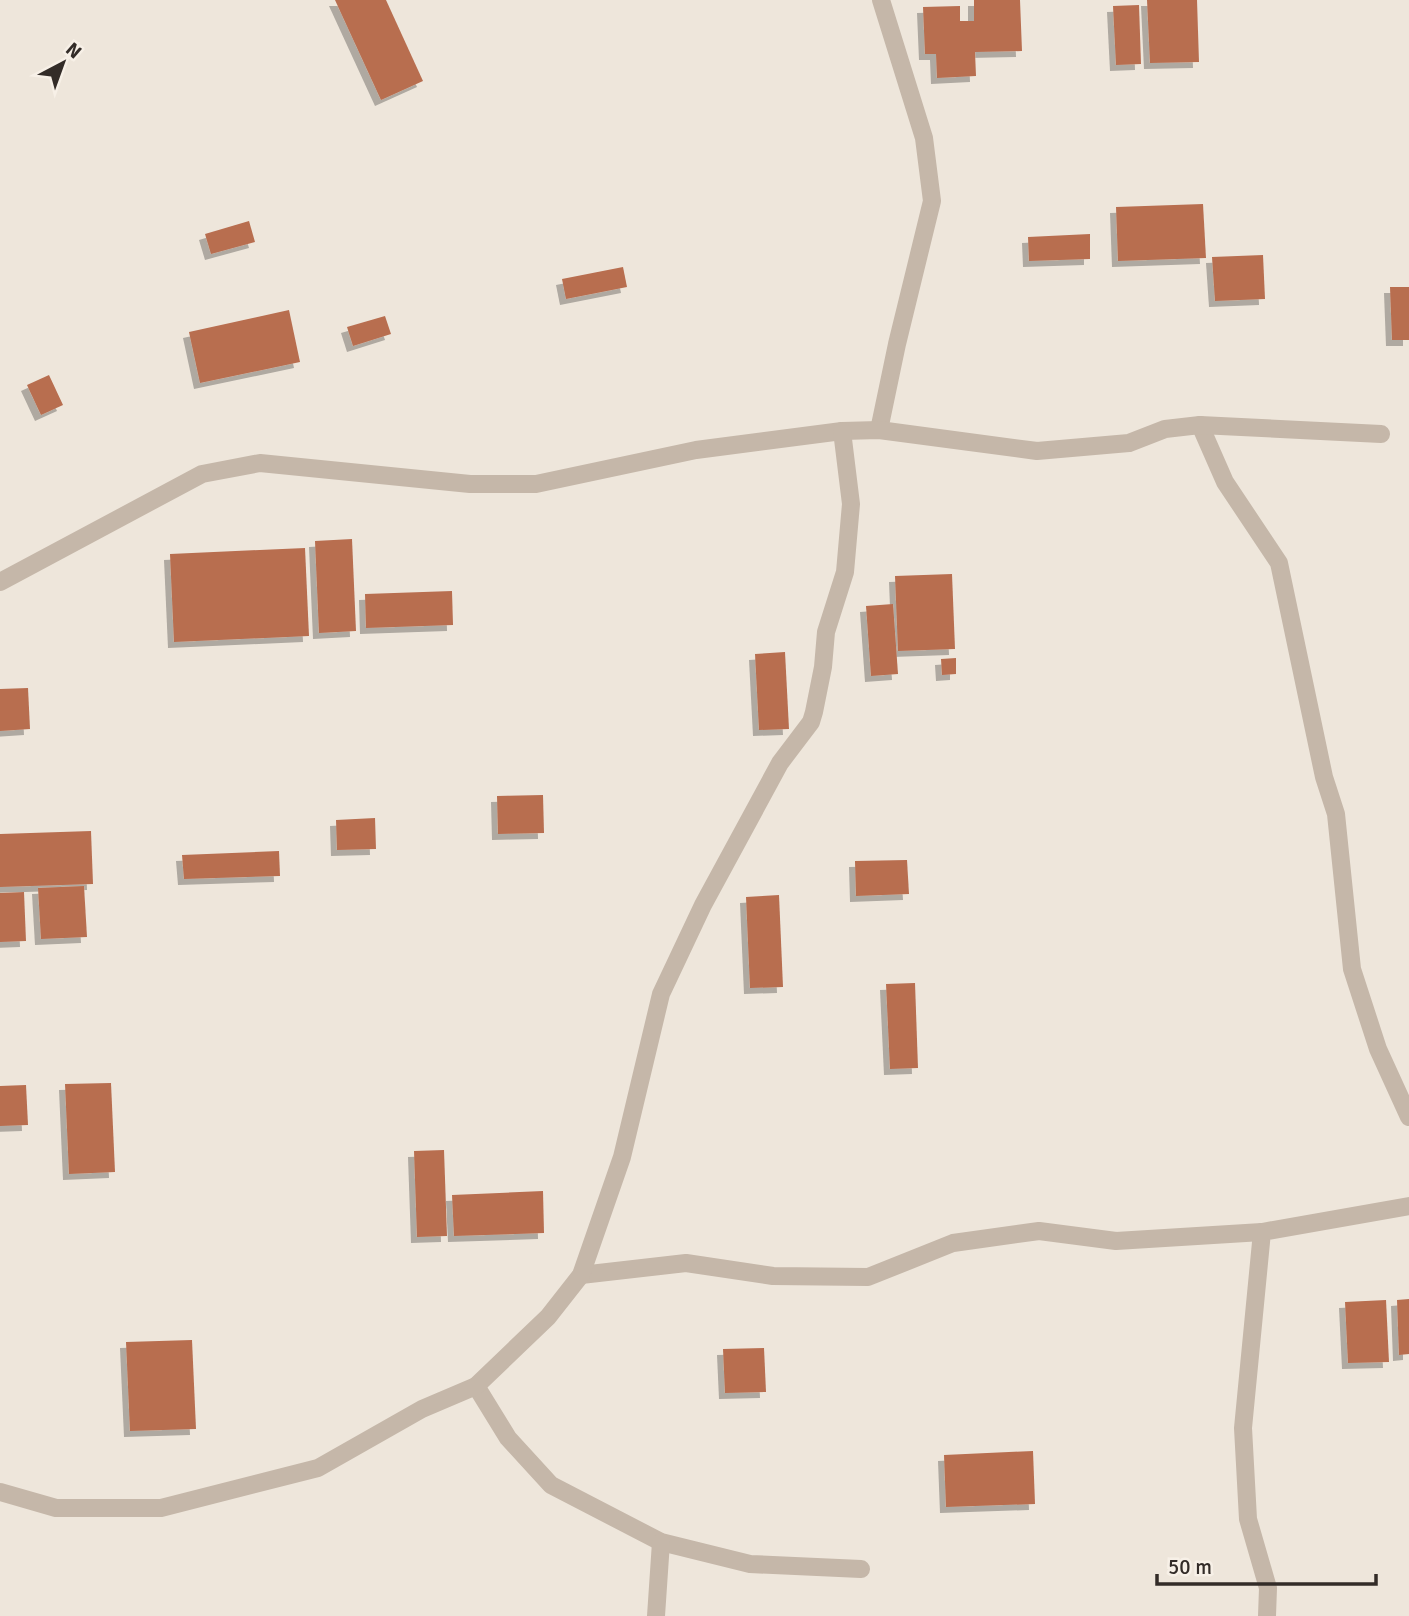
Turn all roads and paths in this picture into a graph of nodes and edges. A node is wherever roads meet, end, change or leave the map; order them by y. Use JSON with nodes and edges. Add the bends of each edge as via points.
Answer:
{"nodes":[{"id":1,"x":881,"y":0,"type":"edge"},
{"id":2,"x":1200,"y":425,"type":"junction"},
{"id":3,"x":879,"y":430,"type":"junction"},
{"id":4,"x":842,"y":431,"type":"junction"},
{"id":5,"x":1381,"y":434,"type":"dead end"},
{"id":6,"x":0,"y":582,"type":"edge"},
{"id":7,"x":1409,"y":1117,"type":"edge"},
{"id":8,"x":1409,"y":1206,"type":"edge"},
{"id":9,"x":1262,"y":1232,"type":"junction"},
{"id":10,"x":581,"y":1275,"type":"junction"},
{"id":11,"x":476,"y":1386,"type":"junction"},
{"id":12,"x":0,"y":1492,"type":"edge"},
{"id":13,"x":661,"y":1542,"type":"junction"},
{"id":14,"x":861,"y":1569,"type":"dead end"},
{"id":15,"x":656,"y":1616,"type":"edge"},
{"id":16,"x":1267,"y":1616,"type":"edge"}],
"edges":[{"from":1,"to":3,"type":"street","via":[[924,138],[932,201]]},
{"from":2,"to":3,"type":"street","via":[[1164,429],[1129,443],[1037,451]]},
{"from":2,"to":5,"type":"street"},
{"from":2,"to":7,"type":"street","via":[[1225,482],[1279,563],[1324,777],[1336,814],[1352,969],[1378,1049]]},
{"from":3,"to":4,"type":"street"},
{"from":4,"to":6,"type":"street","via":[[696,450],[536,484],[470,484],[260,463],[202,474]]},
{"from":4,"to":10,"type":"street","via":[[851,504],[845,572],[826,632],[811,722],[780,763],[661,994],[622,1157]]},
{"from":8,"to":9,"type":"street"},
{"from":9,"to":10,"type":"street","via":[[1116,1241],[1039,1231],[953,1243],[868,1277],[773,1276],[686,1263]]},
{"from":9,"to":16,"type":"street","via":[[1242,1428],[1248,1520],[1268,1588]]},
{"from":10,"to":11,"type":"street","via":[[548,1317]]},
{"from":11,"to":12,"type":"street","via":[[422,1409],[318,1468],[161,1508],[55,1508]]},
{"from":11,"to":13,"type":"street","via":[[508,1438],[551,1485]]},
{"from":13,"to":14,"type":"street","via":[[750,1564]]},
{"from":13,"to":15,"type":"street"}]}
